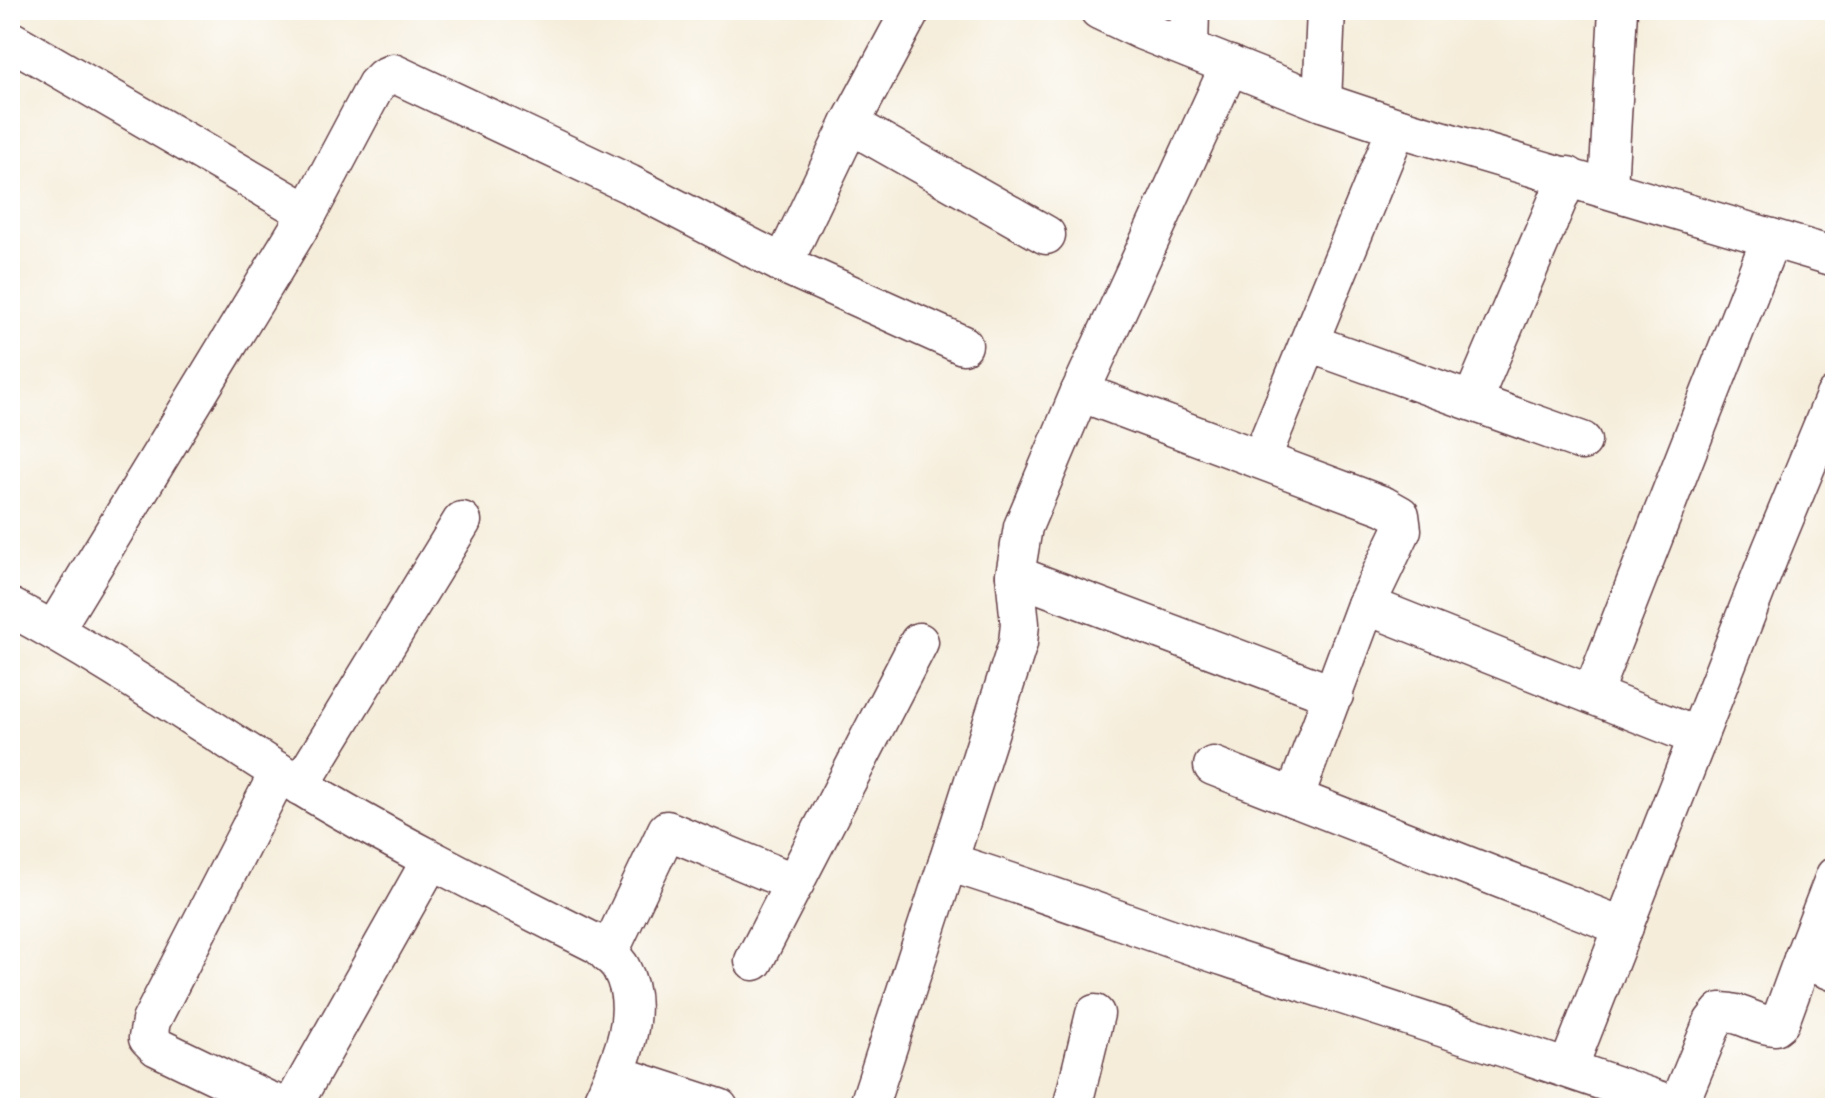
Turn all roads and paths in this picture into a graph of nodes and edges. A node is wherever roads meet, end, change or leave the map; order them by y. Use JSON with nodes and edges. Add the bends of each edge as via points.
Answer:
{"nodes":[{"id":1,"x":911,"y":10,"type":"edge"},
{"id":2,"x":1099,"y":10,"type":"edge"},
{"id":3,"x":1190,"y":10,"type":"edge"},
{"id":4,"x":1326,"y":10,"type":"edge"},
{"id":5,"x":1618,"y":10,"type":"edge"},
{"id":6,"x":10,"y":40,"type":"edge"},
{"id":7,"x":1189,"y":49,"type":"junction"},
{"id":8,"x":1230,"y":65,"type":"junction"},
{"id":9,"x":1322,"y":102,"type":"junction"},
{"id":10,"x":850,"y":124,"type":"junction"},
{"id":11,"x":1397,"y":127,"type":"junction"},
{"id":12,"x":1568,"y":176,"type":"junction"},
{"id":13,"x":1608,"y":188,"type":"junction"},
{"id":14,"x":308,"y":213,"type":"junction"},
{"id":15,"x":1046,"y":235,"type":"dead end"},
{"id":16,"x":1771,"y":238,"type":"junction"},
{"id":17,"x":1835,"y":257,"type":"edge"},
{"id":18,"x":783,"y":264,"type":"junction"},
{"id":19,"x":1309,"y":343,"type":"junction"},
{"id":20,"x":963,"y":345,"type":"dead end"},
{"id":21,"x":1080,"y":392,"type":"junction"},
{"id":22,"x":1835,"y":396,"type":"edge"},
{"id":23,"x":1472,"y":401,"type":"junction"},
{"id":24,"x":1582,"y":441,"type":"dead end"},
{"id":25,"x":1261,"y":459,"type":"junction"},
{"id":26,"x":462,"y":521,"type":"dead end"},
{"id":27,"x":1015,"y":575,"type":"junction"},
{"id":28,"x":1366,"y":605,"type":"junction"},
{"id":29,"x":10,"y":607,"type":"edge"},
{"id":30,"x":54,"y":630,"type":"junction"},
{"id":31,"x":919,"y":642,"type":"dead end"},
{"id":32,"x":1592,"y":694,"type":"junction"},
{"id":33,"x":1334,"y":695,"type":"junction"},
{"id":34,"x":1698,"y":737,"type":"junction"},
{"id":35,"x":1213,"y":766,"type":"dead end"},
{"id":36,"x":289,"y":779,"type":"junction"},
{"id":37,"x":1294,"y":798,"type":"junction"},
{"id":38,"x":431,"y":860,"type":"junction"},
{"id":39,"x":948,"y":862,"type":"junction"},
{"id":40,"x":1835,"y":876,"type":"edge"},
{"id":41,"x":795,"y":883,"type":"junction"},
{"id":42,"x":1624,"y":927,"type":"junction"},
{"id":43,"x":608,"y":954,"type":"junction"},
{"id":44,"x":754,"y":961,"type":"dead end"},
{"id":45,"x":1819,"y":965,"type":"edge"},
{"id":46,"x":1095,"y":1014,"type":"dead end"},
{"id":47,"x":1568,"y":1068,"type":"junction"},
{"id":48,"x":614,"y":1074,"type":"junction"},
{"id":49,"x":1082,"y":1106,"type":"edge"},
{"id":50,"x":1677,"y":1107,"type":"edge"},
{"id":51,"x":599,"y":1108,"type":"edge"},
{"id":52,"x":719,"y":1108,"type":"edge"},
{"id":53,"x":868,"y":1108,"type":"edge"}],
"edges":[{"from":1,"to":10,"type":"street"},
{"from":2,"to":7,"type":"street"},
{"from":3,"to":7,"type":"street"},
{"from":4,"to":9,"type":"street"},
{"from":5,"to":13,"type":"street"},
{"from":6,"to":14,"type":"street"},
{"from":7,"to":8,"type":"street"},
{"from":8,"to":9,"type":"street"},
{"from":8,"to":21,"type":"street"},
{"from":9,"to":11,"type":"street"},
{"from":10,"to":15,"type":"street"},
{"from":10,"to":18,"type":"street"},
{"from":11,"to":12,"type":"street"},
{"from":11,"to":19,"type":"street"},
{"from":12,"to":13,"type":"street"},
{"from":12,"to":23,"type":"street"},
{"from":13,"to":16,"type":"street"},
{"from":14,"to":18,"type":"street","via":[[376,85],[393,73],[629,184]]},
{"from":14,"to":30,"type":"street"},
{"from":16,"to":17,"type":"street"},
{"from":16,"to":32,"type":"street"},
{"from":18,"to":20,"type":"street"},
{"from":19,"to":23,"type":"street"},
{"from":19,"to":25,"type":"street"},
{"from":21,"to":25,"type":"street"},
{"from":21,"to":27,"type":"street","via":[[1023,527]]},
{"from":22,"to":34,"type":"street"},
{"from":23,"to":24,"type":"street"},
{"from":25,"to":28,"type":"street","via":[[1400,515],[1402,530]]},
{"from":26,"to":36,"type":"street"},
{"from":27,"to":33,"type":"street"},
{"from":27,"to":39,"type":"street","via":[[1018,643]]},
{"from":28,"to":32,"type":"street"},
{"from":28,"to":33,"type":"street"},
{"from":29,"to":30,"type":"street"},
{"from":30,"to":36,"type":"street"},
{"from":31,"to":41,"type":"street"},
{"from":32,"to":34,"type":"street"},
{"from":33,"to":37,"type":"street"},
{"from":34,"to":42,"type":"street"},
{"from":35,"to":37,"type":"street"},
{"from":36,"to":38,"type":"street"},
{"from":36,"to":38,"type":"street","via":[[151,1021],[148,1038],[157,1047],[267,1100],[294,1103]]},
{"from":37,"to":42,"type":"street"},
{"from":38,"to":43,"type":"street"},
{"from":39,"to":47,"type":"street"},
{"from":39,"to":53,"type":"street"},
{"from":40,"to":45,"type":"street"},
{"from":41,"to":43,"type":"street","via":[[667,830]]},
{"from":41,"to":44,"type":"street"},
{"from":42,"to":47,"type":"street"},
{"from":43,"to":48,"type":"street","via":[[621,967],[631,999],[629,1031]]},
{"from":45,"to":50,"type":"street","via":[[1775,1026],[1727,1011],[1716,1016]]},
{"from":46,"to":49,"type":"street"},
{"from":47,"to":50,"type":"street"},
{"from":48,"to":51,"type":"street"},
{"from":48,"to":52,"type":"street"}]}
